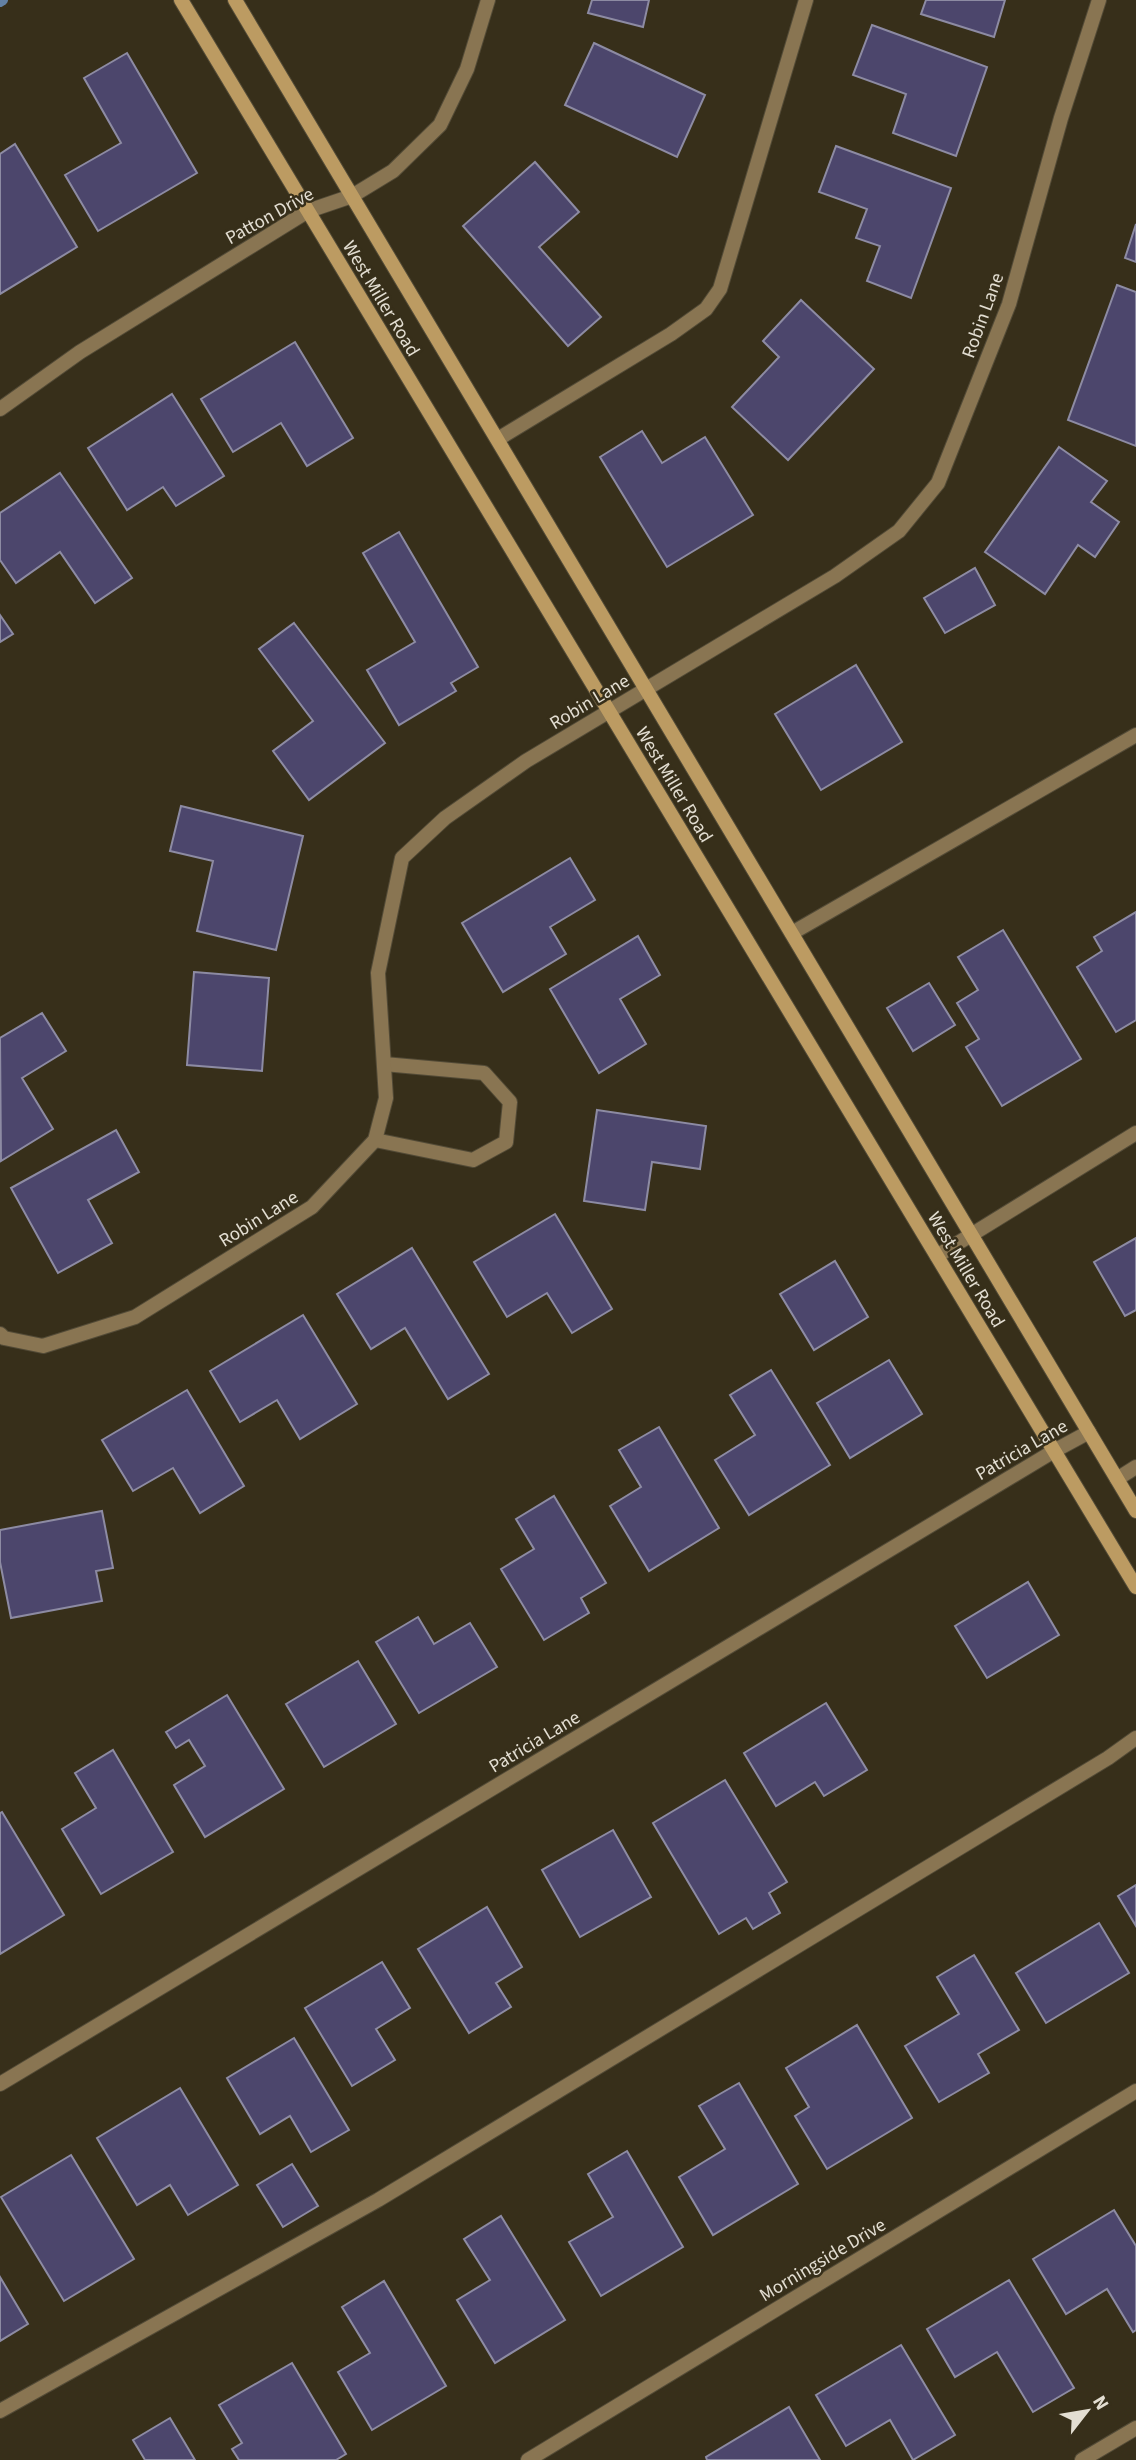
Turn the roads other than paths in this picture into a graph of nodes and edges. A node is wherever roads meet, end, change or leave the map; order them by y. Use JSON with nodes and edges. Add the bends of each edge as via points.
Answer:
{"nodes":[{"id":1,"x":181,"y":0,"type":"edge"},
{"id":2,"x":235,"y":0,"type":"edge"},
{"id":3,"x":488,"y":0,"type":"edge"},
{"id":4,"x":806,"y":0,"type":"edge"},
{"id":5,"x":1099,"y":0,"type":"edge"},
{"id":6,"x":352,"y":196,"type":"junction"},
{"id":7,"x":308,"y":211,"type":"junction"},
{"id":8,"x":0,"y":409,"type":"edge"},
{"id":9,"x":498,"y":439,"type":"junction"},
{"id":10,"x":646,"y":689,"type":"junction"},
{"id":11,"x":609,"y":711,"type":"junction"},
{"id":12,"x":1136,"y":735,"type":"edge"},
{"id":13,"x":792,"y":933,"type":"junction"},
{"id":14,"x":383,"y":1064,"type":"junction"},
{"id":15,"x":1136,"y":1133,"type":"edge"},
{"id":16,"x":375,"y":1140,"type":"junction"},
{"id":17,"x":971,"y":1234,"type":"junction"},
{"id":18,"x":937,"y":1256,"type":"junction"},
{"id":19,"x":0,"y":1334,"type":"edge"},
{"id":20,"x":1089,"y":1432,"type":"junction"},
{"id":21,"x":1054,"y":1451,"type":"junction"},
{"id":22,"x":1136,"y":1467,"type":"edge"},
{"id":23,"x":1117,"y":1479,"type":"junction"},
{"id":24,"x":1136,"y":1511,"type":"edge"},
{"id":25,"x":1136,"y":1587,"type":"edge"},
{"id":26,"x":1136,"y":1738,"type":"edge"},
{"id":27,"x":0,"y":2084,"type":"edge"},
{"id":28,"x":1136,"y":2091,"type":"edge"},
{"id":29,"x":0,"y":2411,"type":"edge"},
{"id":30,"x":1136,"y":2428,"type":"edge"},
{"id":31,"x":528,"y":2460,"type":"edge"},
{"id":32,"x":1082,"y":2460,"type":"edge"}],
"edges":[{"from":1,"to":7,"type":"main road","name":"West Miller Road"},
{"from":2,"to":6,"type":"main road","name":"West Miller Road"},
{"from":3,"to":6,"type":"street","name":"Patton Drive","via":[[467,69],[440,125],[393,171]]},
{"from":4,"to":9,"type":"street","via":[[720,289],[706,309]]},
{"from":5,"to":10,"type":"street","name":"Robin Lane","via":[[1009,304],[938,483],[899,531],[835,576]]},
{"from":6,"to":7,"type":"street","name":"Patton Drive"},
{"from":6,"to":9,"type":"main road","name":"West Miller Road"},
{"from":7,"to":8,"type":"street","name":"Patton Drive","via":[[80,352]]},
{"from":7,"to":11,"type":"main road","name":"West Miller Road"},
{"from":9,"to":10,"type":"main road","name":"West Miller Road"},
{"from":10,"to":11,"type":"street","name":"Robin Lane"},
{"from":10,"to":13,"type":"main road","name":"West Miller Road"},
{"from":11,"to":14,"type":"street","name":"Robin Lane","via":[[445,818],[402,858],[378,973]]},
{"from":11,"to":18,"type":"main road","name":"West Miller Road"},
{"from":12,"to":13,"type":"street"},
{"from":13,"to":17,"type":"main road","name":"West Miller Road"},
{"from":14,"to":16,"type":"street","name":"Robin Lane","via":[[386,1098]]},
{"from":14,"to":16,"type":"street","via":[[484,1073],[510,1102],[506,1142],[473,1160]]},
{"from":15,"to":17,"type":"street"},
{"from":16,"to":19,"type":"street","name":"Robin Lane","via":[[312,1207],[135,1317],[43,1346]]},
{"from":17,"to":18,"type":"street"},
{"from":17,"to":20,"type":"main road","name":"West Miller Road"},
{"from":18,"to":21,"type":"main road","name":"West Miller Road"},
{"from":20,"to":21,"type":"street","name":"Patricia Lane"},
{"from":20,"to":23,"type":"main road","name":"West Miller Road"},
{"from":21,"to":25,"type":"main road","name":"West Miller Road"},
{"from":21,"to":27,"type":"street","name":"Patricia Lane"},
{"from":22,"to":23,"type":"street"},
{"from":23,"to":24,"type":"main road","name":"West Miller Road"},
{"from":26,"to":29,"type":"street","via":[[378,2200]]},
{"from":28,"to":31,"type":"street","name":"Morningside Drive"},
{"from":30,"to":32,"type":"street"}]}
